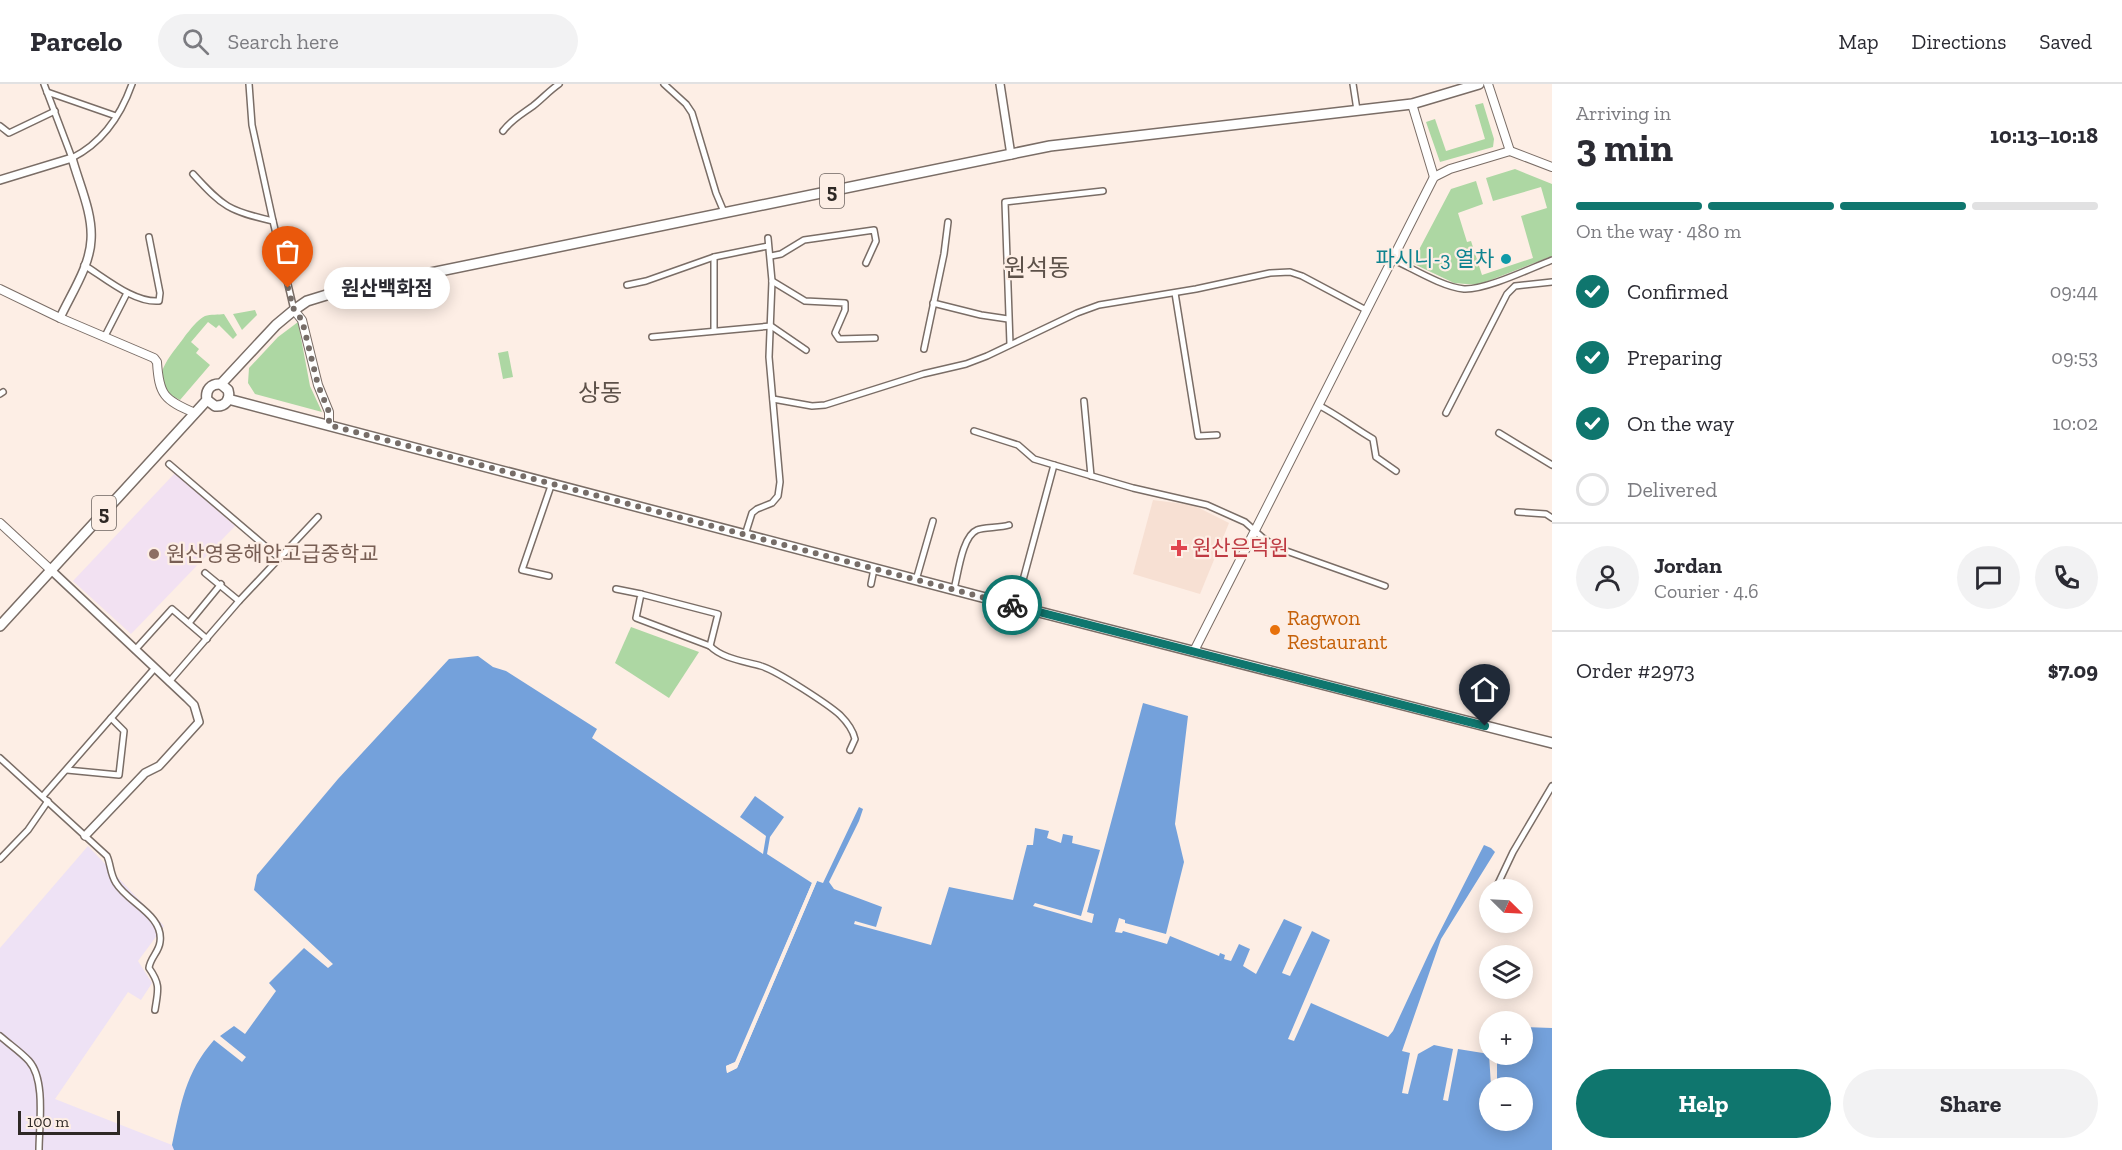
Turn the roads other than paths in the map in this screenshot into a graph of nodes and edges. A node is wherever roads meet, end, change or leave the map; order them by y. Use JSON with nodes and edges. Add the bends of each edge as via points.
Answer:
{"nodes":[{"id":1,"x":44,"y":84,"type":"edge"},
{"id":2,"x":132,"y":84,"type":"edge"},
{"id":3,"x":249,"y":84,"type":"edge"},
{"id":4,"x":560,"y":84,"type":"edge"},
{"id":5,"x":664,"y":84,"type":"edge"},
{"id":6,"x":1000,"y":84,"type":"edge"},
{"id":7,"x":1353,"y":84,"type":"edge"},
{"id":8,"x":1479,"y":84,"type":"edge"},
{"id":9,"x":1488,"y":84,"type":"edge"},
{"id":10,"x":47,"y":92,"type":"junction"},
{"id":11,"x":1412,"y":104,"type":"junction"},
{"id":12,"x":1357,"y":110,"type":"junction"},
{"id":13,"x":55,"y":111,"type":"junction"},
{"id":14,"x":116,"y":116,"type":"junction"},
{"id":15,"x":0,"y":126,"type":"edge"},
{"id":16,"x":503,"y":131,"type":"dead end"},
{"id":17,"x":1510,"y":151,"type":"junction"},
{"id":18,"x":1011,"y":155,"type":"junction"},
{"id":19,"x":72,"y":158,"type":"junction"},
{"id":20,"x":1552,"y":167,"type":"edge"},
{"id":21,"x":193,"y":174,"type":"dead end"},
{"id":22,"x":1434,"y":177,"type":"junction"},
{"id":23,"x":0,"y":180,"type":"edge"},
{"id":24,"x":1103,"y":191,"type":"dead end"},
{"id":25,"x":724,"y":212,"type":"junction"},
{"id":26,"x":273,"y":221,"type":"junction"},
{"id":27,"x":948,"y":222,"type":"dead end"},
{"id":28,"x":149,"y":237,"type":"dead end"},
{"id":29,"x":768,"y":238,"type":"dead end"},
{"id":30,"x":768,"y":246,"type":"junction"},
{"id":31,"x":771,"y":256,"type":"junction"},
{"id":32,"x":714,"y":257,"type":"junction"},
{"id":33,"x":1392,"y":259,"type":"junction"},
{"id":34,"x":1552,"y":260,"type":"edge"},
{"id":35,"x":866,"y":263,"type":"dead end"},
{"id":36,"x":84,"y":265,"type":"junction"},
{"id":37,"x":772,"y":281,"type":"junction"},
{"id":38,"x":1552,"y":282,"type":"edge"},
{"id":39,"x":627,"y":285,"type":"dead end"},
{"id":40,"x":0,"y":289,"type":"edge"},
{"id":41,"x":126,"y":293,"type":"junction"},
{"id":42,"x":1175,"y":293,"type":"junction"},
{"id":43,"x":933,"y":303,"type":"junction"},
{"id":44,"x":294,"y":310,"type":"junction"},
{"id":45,"x":1366,"y":310,"type":"junction"},
{"id":46,"x":60,"y":318,"type":"junction"},
{"id":47,"x":1008,"y":319,"type":"junction"},
{"id":48,"x":771,"y":326,"type":"junction"},
{"id":49,"x":714,"y":330,"type":"junction"},
{"id":50,"x":105,"y":336,"type":"junction"},
{"id":51,"x":652,"y":337,"type":"dead end"},
{"id":52,"x":875,"y":338,"type":"dead end"},
{"id":53,"x":1010,"y":344,"type":"junction"},
{"id":54,"x":924,"y":349,"type":"dead end"},
{"id":55,"x":806,"y":350,"type":"dead end"},
{"id":56,"x":221,"y":384,"type":"junction"},
{"id":57,"x":228,"y":399,"type":"junction"},
{"id":58,"x":773,"y":399,"type":"junction"},
{"id":59,"x":207,"y":400,"type":"junction"},
{"id":60,"x":1083,"y":400,"type":"dead end"},
{"id":61,"x":1318,"y":405,"type":"junction"},
{"id":62,"x":195,"y":413,"type":"junction"},
{"id":63,"x":1446,"y":413,"type":"dead end"},
{"id":64,"x":329,"y":425,"type":"junction"},
{"id":65,"x":974,"y":431,"type":"dead end"},
{"id":66,"x":1499,"y":433,"type":"dead end"},
{"id":67,"x":1217,"y":435,"type":"dead end"},
{"id":68,"x":170,"y":464,"type":"dead end"},
{"id":69,"x":1054,"y":465,"type":"junction"},
{"id":70,"x":1552,"y":465,"type":"edge"},
{"id":71,"x":1395,"y":471,"type":"dead end"},
{"id":72,"x":1090,"y":476,"type":"junction"},
{"id":73,"x":552,"y":483,"type":"junction"},
{"id":74,"x":1518,"y":512,"type":"dead end"},
{"id":75,"x":318,"y":517,"type":"dead end"},
{"id":76,"x":1552,"y":518,"type":"edge"},
{"id":77,"x":933,"y":521,"type":"dead end"},
{"id":78,"x":0,"y":523,"type":"edge"},
{"id":79,"x":1009,"y":525,"type":"dead end"},
{"id":80,"x":1254,"y":530,"type":"junction"},
{"id":81,"x":745,"y":535,"type":"junction"},
{"id":82,"x":279,"y":558,"type":"junction"},
{"id":83,"x":874,"y":569,"type":"junction"},
{"id":84,"x":52,"y":571,"type":"junction"},
{"id":85,"x":205,"y":573,"type":"dead end"},
{"id":86,"x":549,"y":576,"type":"dead end"},
{"id":87,"x":916,"y":580,"type":"junction"},
{"id":88,"x":221,"y":584,"type":"junction"},
{"id":89,"x":871,"y":584,"type":"dead end"},
{"id":90,"x":1385,"y":586,"type":"dead end"},
{"id":91,"x":615,"y":589,"type":"dead end"},
{"id":92,"x":954,"y":590,"type":"junction"},
{"id":93,"x":641,"y":594,"type":"junction"},
{"id":94,"x":239,"y":601,"type":"junction"},
{"id":95,"x":1016,"y":606,"type":"junction"},
{"id":96,"x":189,"y":623,"type":"junction"},
{"id":97,"x":0,"y":626,"type":"edge"},
{"id":98,"x":207,"y":639,"type":"junction"},
{"id":99,"x":710,"y":646,"type":"junction"},
{"id":100,"x":135,"y":650,"type":"junction"},
{"id":101,"x":1194,"y":651,"type":"junction"},
{"id":102,"x":154,"y":669,"type":"junction"},
{"id":103,"x":169,"y":682,"type":"junction"},
{"id":104,"x":111,"y":718,"type":"junction"},
{"id":105,"x":1552,"y":743,"type":"edge"},
{"id":106,"x":850,"y":750,"type":"dead end"},
{"id":107,"x":0,"y":758,"type":"edge"},
{"id":108,"x":67,"y":770,"type":"junction"},
{"id":109,"x":1552,"y":786,"type":"edge"},
{"id":110,"x":43,"y":796,"type":"junction"},
{"id":111,"x":48,"y":801,"type":"junction"},
{"id":112,"x":85,"y":836,"type":"junction"},
{"id":113,"x":0,"y":859,"type":"edge"},
{"id":114,"x":1500,"y":879,"type":"edge"},
{"id":115,"x":155,"y":1011,"type":"dead end"},
{"id":116,"x":0,"y":1036,"type":"edge"},
{"id":117,"x":39,"y":1150,"type":"edge"}],
"edges":[{"from":1,"to":10,"type":"street"},
{"from":2,"to":14,"type":"street"},
{"from":3,"to":26,"type":"street","via":[[252,125]]},
{"from":4,"to":16,"type":"street"},
{"from":5,"to":25,"type":"street","via":[[692,113]]},
{"from":6,"to":18,"type":"street"},
{"from":7,"to":12,"type":"street"},
{"from":8,"to":11,"type":"main road","number":"5"},
{"from":9,"to":17,"type":"main road"},
{"from":10,"to":13,"type":"street"},
{"from":10,"to":14,"type":"street"},
{"from":11,"to":12,"type":"main road","number":"5"},
{"from":11,"to":22,"type":"main road"},
{"from":12,"to":18,"type":"main road","number":"5","via":[[1100,139]]},
{"from":13,"to":15,"type":"street","via":[[9,133]]},
{"from":13,"to":19,"type":"street"},
{"from":14,"to":19,"type":"street","via":[[106,133],[87,151]]},
{"from":17,"to":20,"type":"main road"},
{"from":17,"to":22,"type":"main road"},
{"from":18,"to":25,"type":"main road","number":"5"},
{"from":19,"to":23,"type":"street"},
{"from":19,"to":36,"type":"street","via":[[90,224],[90,248]]},
{"from":21,"to":26,"type":"street","via":[[223,205]]},
{"from":22,"to":33,"type":"main road"},
{"from":24,"to":47,"type":"street","via":[[1005,202]]},
{"from":25,"to":44,"type":"main road","number":"5","via":[[333,293],[307,301]]},
{"from":26,"to":44,"type":"street"},
{"from":27,"to":43,"type":"street"},
{"from":28,"to":41,"type":"street","via":[[159,301]]},
{"from":29,"to":30,"type":"street"},
{"from":30,"to":31,"type":"street"},
{"from":30,"to":32,"type":"street"},
{"from":31,"to":35,"type":"street","via":[[804,240],[874,230],[876,241]]},
{"from":31,"to":37,"type":"street"},
{"from":32,"to":39,"type":"street"},
{"from":32,"to":49,"type":"street"},
{"from":33,"to":34,"type":"street","via":[[1465,289],[1484,286]]},
{"from":33,"to":45,"type":"main road"},
{"from":36,"to":41,"type":"street"},
{"from":36,"to":46,"type":"street"},
{"from":37,"to":48,"type":"street"},
{"from":37,"to":52,"type":"street","via":[[805,301],[845,303],[835,333],[840,339]]},
{"from":38,"to":63,"type":"street","via":[[1515,286],[1508,294]]},
{"from":40,"to":46,"type":"main road"},
{"from":41,"to":50,"type":"street"},
{"from":42,"to":45,"type":"street","via":[[1262,274],[1290,272]]},
{"from":42,"to":53,"type":"street","via":[[1099,305]]},
{"from":42,"to":67,"type":"street","via":[[1198,436]]},
{"from":43,"to":47,"type":"street"},
{"from":43,"to":54,"type":"street"},
{"from":44,"to":56,"type":"main road","number":"5"},
{"from":44,"to":64,"type":"main road","via":[[302,320],[329,412]]},
{"from":45,"to":61,"type":"main road"},
{"from":46,"to":50,"type":"main road"},
{"from":47,"to":53,"type":"street"},
{"from":48,"to":49,"type":"street"},
{"from":48,"to":55,"type":"street"},
{"from":48,"to":58,"type":"street"},
{"from":49,"to":51,"type":"street"},
{"from":50,"to":62,"type":"main road","via":[[154,358],[157,379],[168,399]]},
{"from":53,"to":58,"type":"street","via":[[966,364],[825,405]]},
{"from":56,"to":57,"type":"main road","via":[[228,390]]},
{"from":56,"to":59,"type":"main road","via":[[209,388]]},
{"from":57,"to":59,"type":"main road","via":[[218,406]]},
{"from":57,"to":64,"type":"main road"},
{"from":58,"to":81,"type":"street","via":[[778,496],[752,513]]},
{"from":59,"to":62,"type":"main road","number":"5"},
{"from":60,"to":72,"type":"street"},
{"from":61,"to":71,"type":"street","via":[[1373,439],[1376,458]]},
{"from":61,"to":80,"type":"main road"},
{"from":62,"to":84,"type":"main road","number":"5"},
{"from":64,"to":73,"type":"main road"},
{"from":65,"to":69,"type":"street","via":[[1018,445],[1034,459]]},
{"from":66,"to":70,"type":"street"},
{"from":68,"to":82,"type":"street"},
{"from":69,"to":72,"type":"street"},
{"from":69,"to":95,"type":"street"},
{"from":72,"to":80,"type":"street","via":[[1207,505]]},
{"from":73,"to":81,"type":"main road"},
{"from":73,"to":86,"type":"street","via":[[522,570]]},
{"from":74,"to":76,"type":"street"},
{"from":75,"to":82,"type":"street"},
{"from":77,"to":87,"type":"street"},
{"from":78,"to":84,"type":"main road"},
{"from":79,"to":92,"type":"street","via":[[979,528],[969,536]]},
{"from":80,"to":90,"type":"street","via":[[1278,548]]},
{"from":80,"to":101,"type":"main road"},
{"from":81,"to":83,"type":"main road"},
{"from":82,"to":94,"type":"street"},
{"from":83,"to":87,"type":"main road"},
{"from":83,"to":89,"type":"street"},
{"from":84,"to":97,"type":"main road","number":"5"},
{"from":84,"to":100,"type":"street"},
{"from":85,"to":88,"type":"street"},
{"from":87,"to":92,"type":"main road"},
{"from":88,"to":94,"type":"street"},
{"from":88,"to":96,"type":"street"},
{"from":91,"to":93,"type":"street"},
{"from":92,"to":95,"type":"main road"},
{"from":93,"to":99,"type":"street","via":[[636,618]]},
{"from":93,"to":99,"type":"street","via":[[718,614]]},
{"from":94,"to":98,"type":"street"},
{"from":95,"to":101,"type":"main road"},
{"from":96,"to":98,"type":"street"},
{"from":96,"to":100,"type":"street","via":[[172,609]]},
{"from":98,"to":103,"type":"street"},
{"from":99,"to":106,"type":"street","via":[[716,652],[778,674],[841,716],[855,739]]},
{"from":100,"to":102,"type":"street"},
{"from":101,"to":105,"type":"main road"},
{"from":102,"to":103,"type":"street"},
{"from":102,"to":104,"type":"street"},
{"from":103,"to":112,"type":"street","via":[[194,705],[200,722]]},
{"from":104,"to":108,"type":"street"},
{"from":104,"to":108,"type":"street","via":[[124,731],[119,775]]},
{"from":107,"to":110,"type":"street"},
{"from":108,"to":110,"type":"street"},
{"from":109,"to":114,"type":"street"},
{"from":110,"to":111,"type":"street"},
{"from":111,"to":112,"type":"street"},
{"from":111,"to":113,"type":"street","via":[[28,830]]},
{"from":112,"to":115,"type":"street","via":[[107,856],[116,884],[155,921],[160,933],[160,945],[148,968],[159,988]]},
{"from":116,"to":117,"type":"street","via":[[30,1062],[37,1074]]}]}
